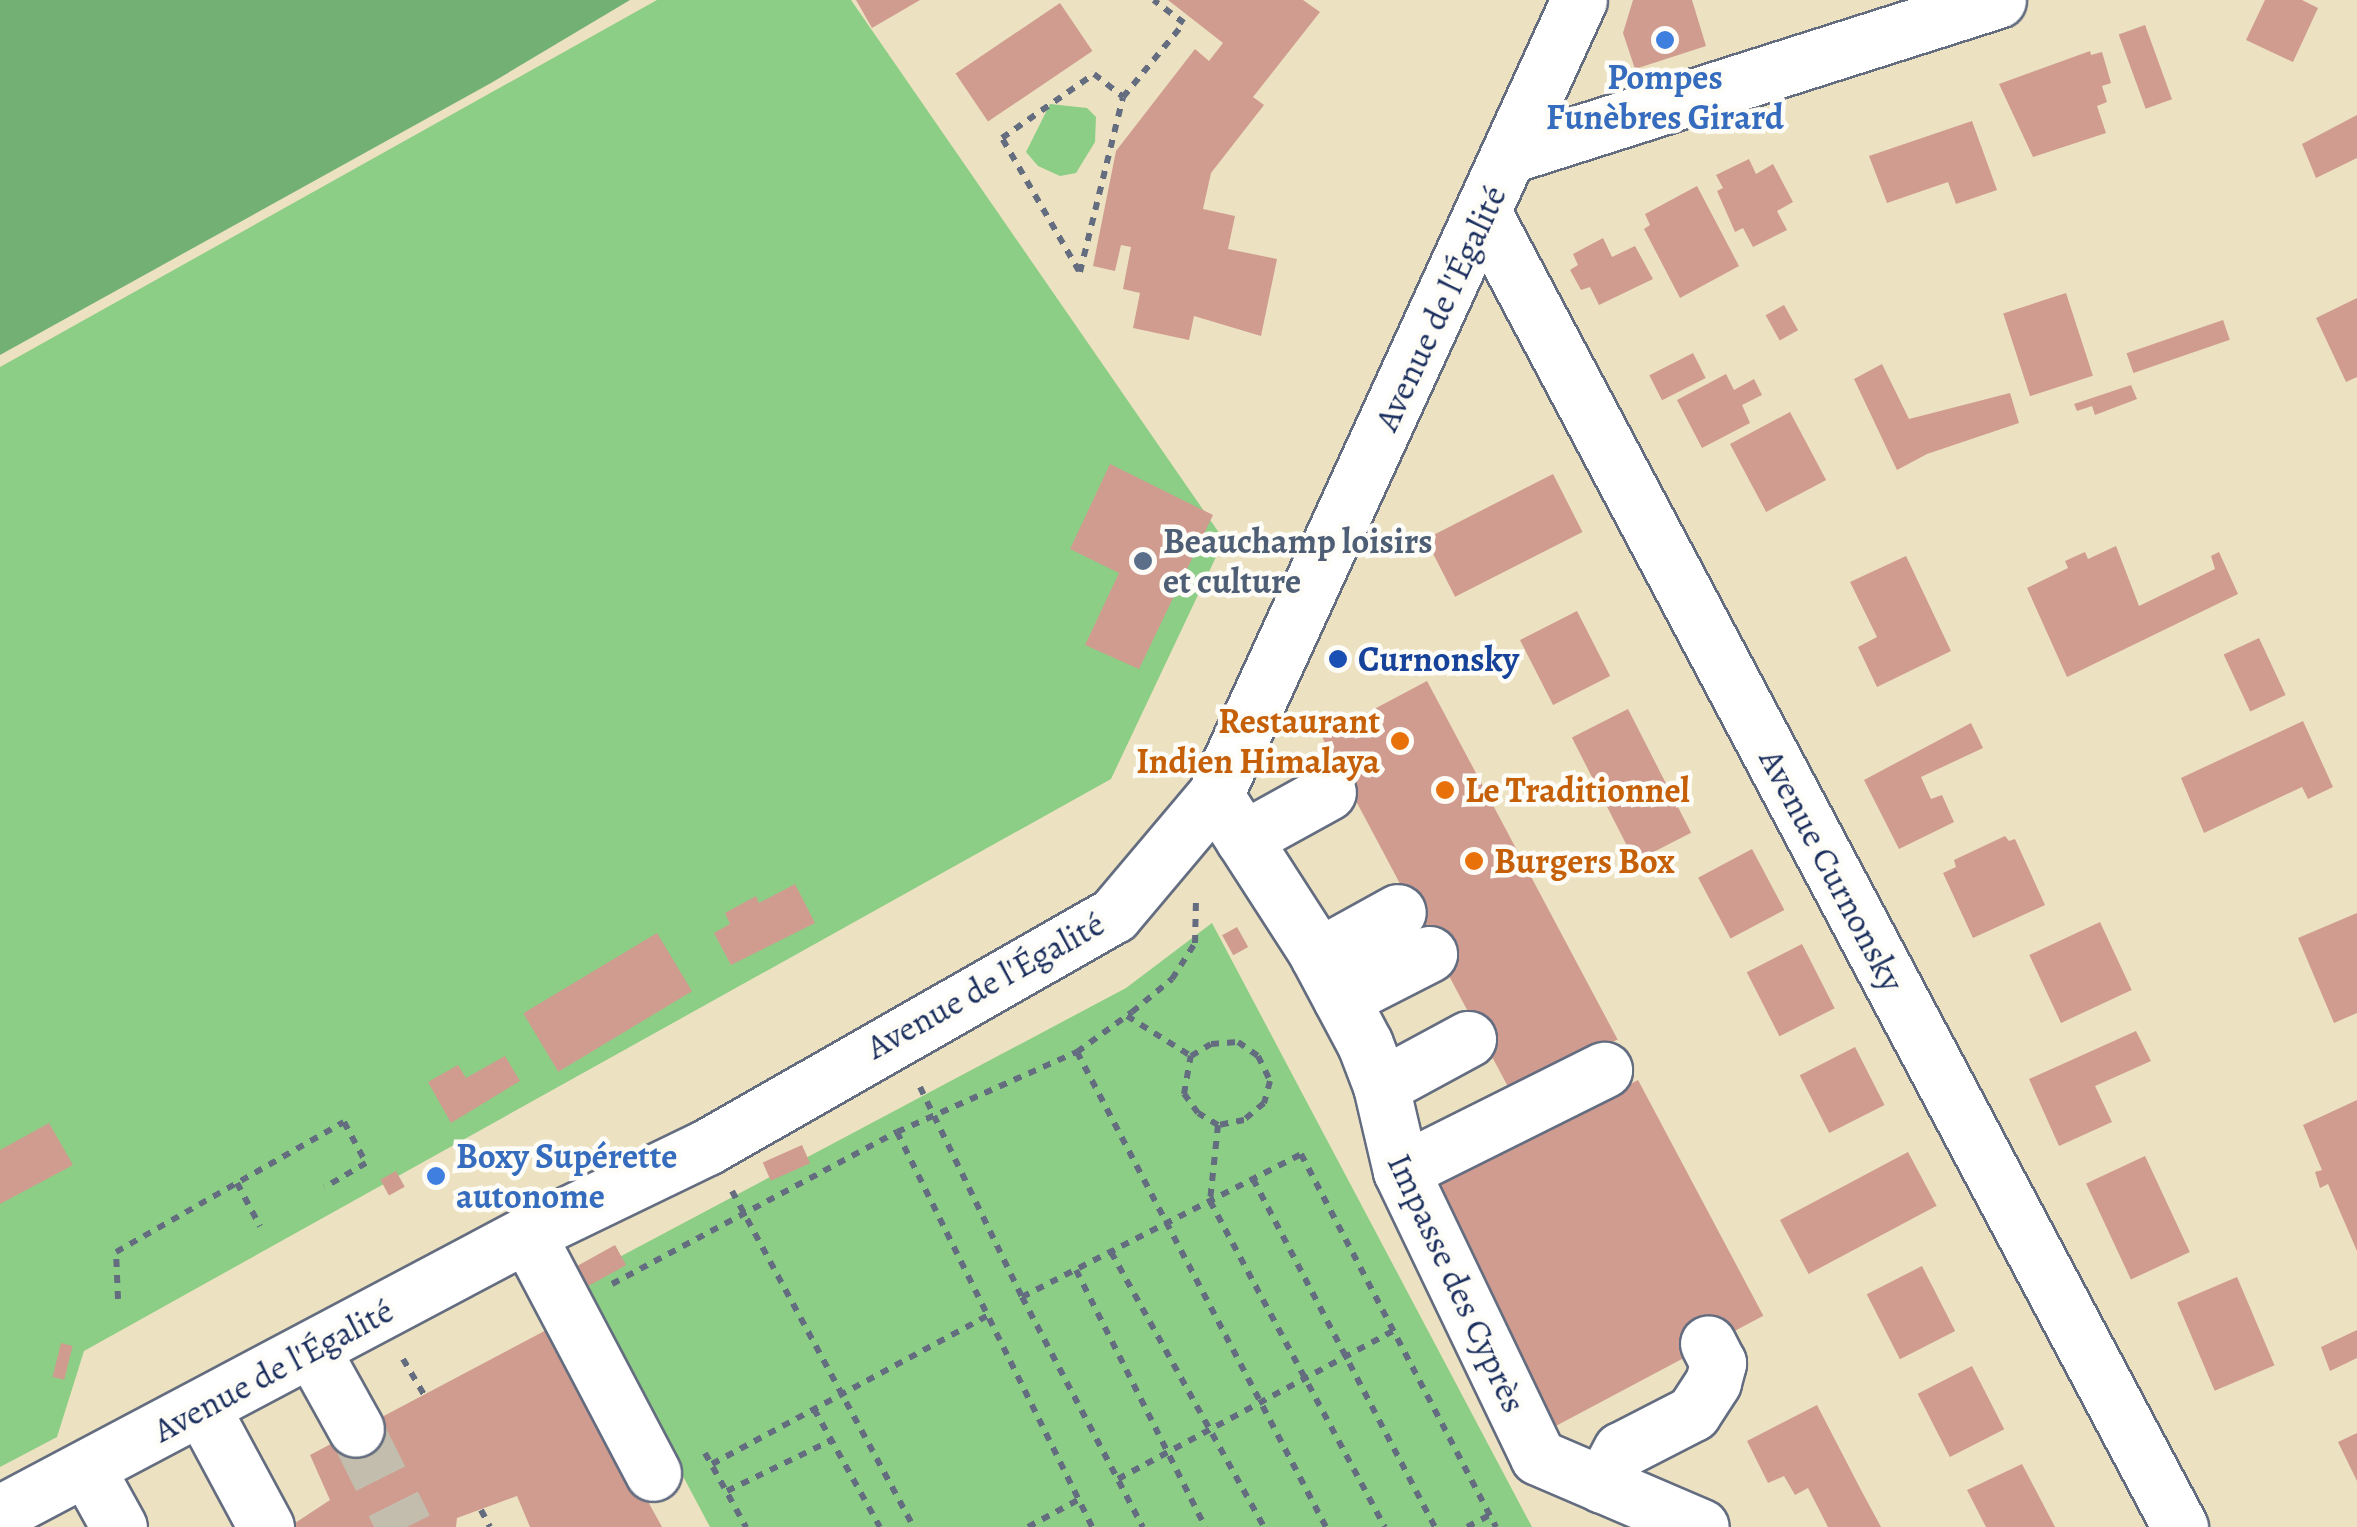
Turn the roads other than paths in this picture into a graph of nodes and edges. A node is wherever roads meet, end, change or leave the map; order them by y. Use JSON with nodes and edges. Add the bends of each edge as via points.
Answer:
{"nodes":[{"id":1,"x":1579,"y":0,"type":"edge"},
{"id":2,"x":1998,"y":0,"type":"edge"},
{"id":3,"x":1510,"y":155,"type":"junction"},
{"id":4,"x":1484,"y":214,"type":"junction"},
{"id":5,"x":1328,"y":792,"type":"dead end"},
{"id":6,"x":1216,"y":819,"type":"junction"},
{"id":7,"x":1413,"y":933,"type":"dead end"},
{"id":8,"x":1329,"y":978,"type":"junction"},
{"id":9,"x":1468,"y":1040,"type":"dead end"},
{"id":10,"x":1604,"y":1070,"type":"dead end"},
{"id":11,"x":1381,"y":1086,"type":"junction"},
{"id":12,"x":1400,"y":1171,"type":"junction"},
{"id":13,"x":528,"y":1234,"type":"junction"},
{"id":14,"x":312,"y":1350,"type":"junction"},
{"id":15,"x":1691,"y":1363,"type":"dead end"},
{"id":16,"x":202,"y":1408,"type":"junction"},
{"id":17,"x":356,"y":1429,"type":"tunnel mouth"},
{"id":18,"x":1611,"y":1468,"type":"junction"},
{"id":19,"x":87,"y":1469,"type":"junction"},
{"id":20,"x":652,"y":1473,"type":"dead end"},
{"id":21,"x":0,"y":1513,"type":"edge"},
{"id":22,"x":119,"y":1527,"type":"edge"},
{"id":23,"x":266,"y":1527,"type":"edge"},
{"id":24,"x":1701,"y":1527,"type":"edge"},
{"id":25,"x":2180,"y":1527,"type":"edge"}],
"edges":[{"from":1,"to":3,"type":"street","name":"Avenue de l'Égalité"},
{"from":2,"to":3,"type":"street"},
{"from":3,"to":4,"type":"street","name":"Avenue de l'Égalité"},
{"from":4,"to":6,"type":"street","name":"Avenue de l'Égalité"},
{"from":4,"to":25,"type":"street","name":"Avenue Curnonsky"},
{"from":5,"to":6,"type":"street"},
{"from":6,"to":8,"type":"street","name":"Impasse des Cyprès"},
{"from":6,"to":13,"type":"street","name":"Avenue de l'Égalité","via":[[1114,914],[707,1147]]},
{"from":7,"to":8,"type":"street"},
{"from":8,"to":11,"type":"street","name":"Impasse des Cyprès"},
{"from":9,"to":11,"type":"street"},
{"from":10,"to":12,"type":"street"},
{"from":11,"to":12,"type":"street","name":"Impasse des Cyprès"},
{"from":12,"to":18,"type":"street","name":"Impasse des Cyprès","via":[[1538,1457]]},
{"from":13,"to":14,"type":"street","name":"Avenue de l'Égalité"},
{"from":13,"to":20,"type":"street"},
{"from":14,"to":16,"type":"street","name":"Avenue de l'Égalité"},
{"from":14,"to":17,"type":"street"},
{"from":15,"to":18,"type":"street","via":[[1718,1363],[1693,1414]]},
{"from":16,"to":19,"type":"street","name":"Avenue de l'Égalité"},
{"from":16,"to":23,"type":"street"},
{"from":18,"to":24,"type":"street","name":"Impasse des Cyprès"},
{"from":19,"to":21,"type":"street","name":"Avenue de l'Égalité"},
{"from":19,"to":22,"type":"street"}]}
